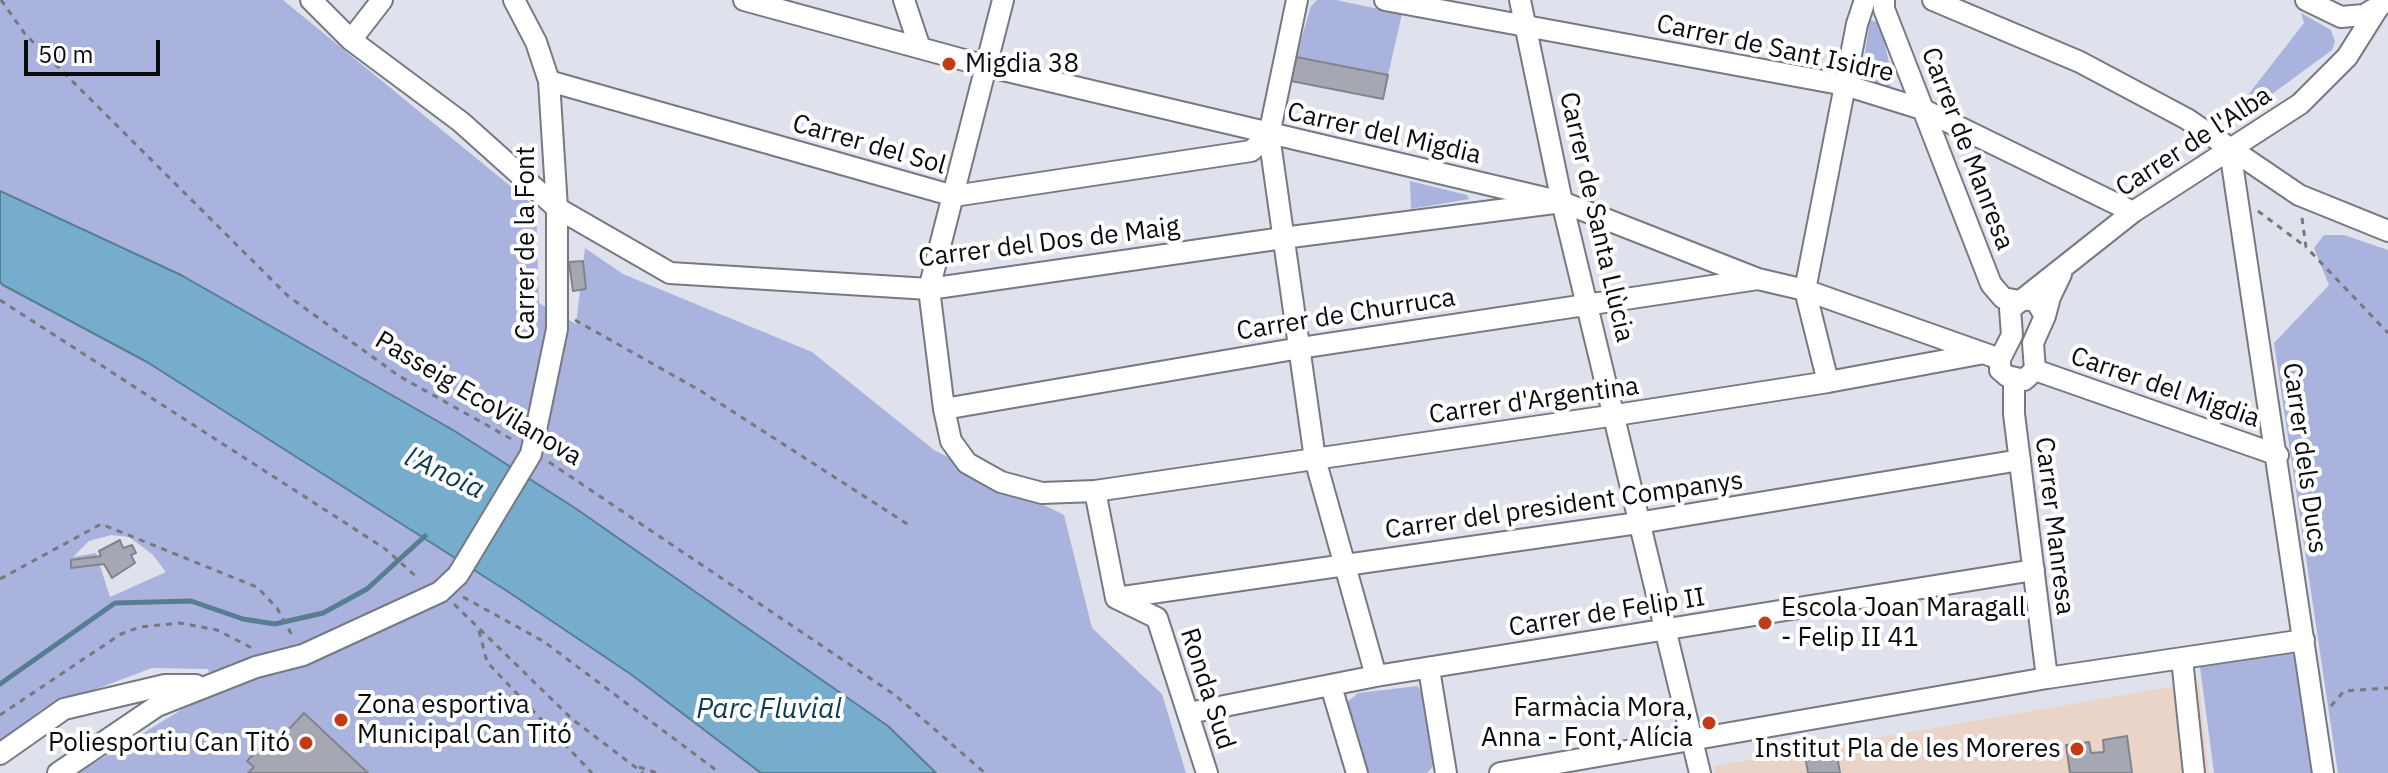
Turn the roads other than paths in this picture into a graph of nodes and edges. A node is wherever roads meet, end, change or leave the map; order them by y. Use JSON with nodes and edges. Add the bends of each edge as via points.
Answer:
{"nodes":[{"id":1,"x":311,"y":0,"type":"edge"},
{"id":2,"x":382,"y":0,"type":"edge"},
{"id":3,"x":514,"y":0,"type":"edge"},
{"id":4,"x":744,"y":0,"type":"edge"},
{"id":5,"x":904,"y":0,"type":"edge"},
{"id":6,"x":1003,"y":0,"type":"edge"},
{"id":7,"x":1297,"y":0,"type":"edge"},
{"id":8,"x":1385,"y":0,"type":"edge"},
{"id":9,"x":1520,"y":0,"type":"edge"},
{"id":10,"x":1933,"y":0,"type":"edge"},
{"id":11,"x":2306,"y":0,"type":"edge"},
{"id":12,"x":2382,"y":2,"type":"edge"},
{"id":13,"x":1878,"y":3,"type":"edge"},
{"id":14,"x":2344,"y":9,"type":"edge"},
{"id":15,"x":1525,"y":26,"type":"junction"},
{"id":16,"x":351,"y":40,"type":"junction"},
{"id":17,"x":920,"y":48,"type":"junction"},
{"id":18,"x":2347,"y":57,"type":"junction"},
{"id":19,"x":986,"y":66,"type":"junction"},
{"id":20,"x":549,"y":81,"type":"junction"},
{"id":21,"x":1845,"y":85,"type":"junction"},
{"id":22,"x":1922,"y":109,"type":"junction"},
{"id":23,"x":1269,"y":135,"type":"junction"},
{"id":24,"x":2230,"y":150,"type":"junction"},
{"id":25,"x":954,"y":196,"type":"junction"},
{"id":26,"x":1562,"y":202,"type":"junction"},
{"id":27,"x":557,"y":208,"type":"junction"},
{"id":28,"x":2133,"y":212,"type":"junction"},
{"id":29,"x":2388,"y":231,"type":"edge"},
{"id":30,"x":1283,"y":238,"type":"junction"},
{"id":31,"x":2065,"y":267,"type":"junction"},
{"id":32,"x":1758,"y":279,"type":"junction"},
{"id":33,"x":929,"y":289,"type":"junction"},
{"id":34,"x":1805,"y":290,"type":"junction"},
{"id":35,"x":2021,"y":300,"type":"junction"},
{"id":36,"x":1590,"y":304,"type":"junction"},
{"id":37,"x":2045,"y":316,"type":"junction"},
{"id":38,"x":1300,"y":348,"type":"junction"},
{"id":39,"x":1979,"y":354,"type":"junction"},
{"id":40,"x":2000,"y":359,"type":"junction"},
{"id":41,"x":2035,"y":370,"type":"junction"},
{"id":42,"x":2014,"y":380,"type":"junction"},
{"id":43,"x":1828,"y":382,"type":"junction"},
{"id":44,"x":944,"y":409,"type":"junction"},
{"id":45,"x":1616,"y":415,"type":"junction"},
{"id":46,"x":2278,"y":455,"type":"junction"},
{"id":47,"x":1315,"y":459,"type":"junction"},
{"id":48,"x":2020,"y":460,"type":"junction"},
{"id":49,"x":1095,"y":491,"type":"junction"},
{"id":50,"x":1638,"y":523,"type":"junction"},
{"id":51,"x":1345,"y":565,"type":"junction"},
{"id":52,"x":2034,"y":570,"type":"junction"},
{"id":53,"x":1116,"y":598,"type":"junction"},
{"id":54,"x":1665,"y":630,"type":"junction"},
{"id":55,"x":2304,"y":640,"type":"junction"},
{"id":56,"x":2182,"y":659,"type":"junction"},
{"id":57,"x":1429,"y":669,"type":"junction"},
{"id":58,"x":1376,"y":676,"type":"junction"},
{"id":59,"x":2047,"y":678,"type":"junction"},
{"id":60,"x":204,"y":685,"type":"junction"},
{"id":61,"x":1331,"y":686,"type":"junction"},
{"id":62,"x":1189,"y":713,"type":"junction"},
{"id":63,"x":1694,"y":740,"type":"junction"},
{"id":64,"x":0,"y":754,"type":"edge"},
{"id":65,"x":58,"y":773,"type":"edge"},
{"id":66,"x":1207,"y":773,"type":"edge"},
{"id":67,"x":1357,"y":773,"type":"edge"},
{"id":68,"x":1446,"y":773,"type":"edge"},
{"id":69,"x":1500,"y":773,"type":"edge"},
{"id":70,"x":1700,"y":773,"type":"edge"},
{"id":71,"x":2194,"y":773,"type":"edge"},
{"id":72,"x":2323,"y":773,"type":"edge"}],
"edges":[{"from":1,"to":16,"type":"street","name":"Carrer del Dos de Maig"},
{"from":2,"to":16,"type":"street"},
{"from":3,"to":20,"type":"street","name":"Carrer de la Font"},
{"from":4,"to":17,"type":"street","name":"Carrer del Migdia"},
{"from":5,"to":17,"type":"street"},
{"from":6,"to":19,"type":"street"},
{"from":7,"to":23,"type":"street"},
{"from":8,"to":15,"type":"street","name":"Carrer de Sant Isidre"},
{"from":9,"to":15,"type":"street","name":"Carrer de Santa Llùcia"},
{"from":10,"to":24,"type":"street","via":[[2080,62],[2187,119]]},
{"from":11,"to":14,"type":"street"},
{"from":12,"to":14,"type":"street","name":"Carrer de l'Alba","via":[[2364,15]]},
{"from":12,"to":18,"type":"street","name":"Carrer de l'Alba"},
{"from":13,"to":21,"type":"street","via":[[1857,24]]},
{"from":13,"to":22,"type":"street","name":"Carrer de Manresa"},
{"from":14,"to":18,"type":"street"},
{"from":15,"to":21,"type":"street","name":"Carrer de Sant Isidre"},
{"from":15,"to":26,"type":"street","name":"Carrer de Santa Llùcia"},
{"from":16,"to":27,"type":"street","name":"Carrer del Dos de Maig","via":[[461,122]]},
{"from":17,"to":19,"type":"street","name":"Carrer del Migdia"},
{"from":18,"to":24,"type":"street","name":"Carrer de l'Alba","via":[[2300,104]]},
{"from":19,"to":23,"type":"street","name":"Carrer del Migdia"},
{"from":19,"to":25,"type":"street"},
{"from":20,"to":25,"type":"street","name":"Carrer del Sol"},
{"from":20,"to":27,"type":"street","name":"Carrer de la Font"},
{"from":21,"to":22,"type":"street","name":"Carrer de Sant Isidre"},
{"from":21,"to":34,"type":"street"},
{"from":22,"to":28,"type":"street","name":"Carrer de Sant Isidre"},
{"from":22,"to":35,"type":"street","name":"Carrer de Manresa","via":[[1991,284],[2003,298]]},
{"from":23,"to":25,"type":"street","name":"Carrer del Sol","via":[[1251,151]]},
{"from":23,"to":26,"type":"street","name":"Carrer del Migdia"},
{"from":23,"to":30,"type":"street"},
{"from":24,"to":28,"type":"street","name":"Carrer de l'Alba"},
{"from":24,"to":29,"type":"street","via":[[2299,195]]},
{"from":24,"to":46,"type":"street","name":"Carrer dels Ducs"},
{"from":25,"to":33,"type":"street"},
{"from":26,"to":30,"type":"street","name":"Carrer del Dos de Maig"},
{"from":26,"to":32,"type":"street","name":"Carrer del Migdia"},
{"from":26,"to":36,"type":"street","name":"Carrer de Santa Llùcia"},
{"from":27,"to":33,"type":"street","name":"Carrer del Dos de Maig","via":[[670,273]]},
{"from":27,"to":60,"type":"street","name":"Carrer de la Font","via":[[557,329],[532,453],[458,575],[440,592],[303,655]]},
{"from":28,"to":31,"type":"street","name":"Carrer de l'Alba"},
{"from":30,"to":33,"type":"street","name":"Carrer del Dos de Maig"},
{"from":30,"to":38,"type":"street"},
{"from":31,"to":35,"type":"street","name":"Carrer de l'Alba"},
{"from":31,"to":37,"type":"street","name":"Carrer de l'Alba"},
{"from":32,"to":34,"type":"street","name":"Carrer del Migdia"},
{"from":32,"to":36,"type":"street","name":"Carrer de Churruca"},
{"from":33,"to":44,"type":"street","name":"Carrer d'Argentina"},
{"from":34,"to":39,"type":"street","name":"Carrer del Migdia"},
{"from":34,"to":43,"type":"street"},
{"from":35,"to":37,"type":"street","name":"Carrer de Manresa","via":[[2036,301]]},
{"from":35,"to":40,"type":"street","via":[[2010,309],[2012,335]]},
{"from":36,"to":38,"type":"street","name":"Carrer de Churruca"},
{"from":36,"to":45,"type":"street","name":"Carrer de Santa Llùcia"},
{"from":37,"to":41,"type":"street","name":"Carrer de l'Alba","via":[[2033,343]]},
{"from":38,"to":44,"type":"street","name":"Carrer de Churruca"},
{"from":38,"to":47,"type":"street"},
{"from":39,"to":40,"type":"street","name":"Carrer del Migdia"},
{"from":39,"to":43,"type":"street","name":"Carrer d'Argentina"},
{"from":40,"to":42,"type":"street","via":[[2000,370]]},
{"from":41,"to":42,"type":"street","via":[[2024,380]]},
{"from":41,"to":46,"type":"street","name":"Carrer del Migdia"},
{"from":42,"to":48,"type":"street","name":"Carrer Manresa"},
{"from":43,"to":45,"type":"street","name":"Carrer d'Argentina"},
{"from":44,"to":49,"type":"street","name":"Carrer d'Argentina","via":[[956,451],[978,470],[1028,490]]},
{"from":45,"to":47,"type":"street","name":"Carrer d'Argentina"},
{"from":45,"to":50,"type":"street","name":"Carrer de Santa Llùcia"},
{"from":46,"to":55,"type":"street","name":"Carrer dels Ducs"},
{"from":47,"to":49,"type":"street","name":"Carrer d'Argentina"},
{"from":47,"to":51,"type":"street"},
{"from":48,"to":50,"type":"street","name":"Carrer del president Companys"},
{"from":48,"to":52,"type":"street","name":"Carrer Manresa"},
{"from":49,"to":53,"type":"street"},
{"from":50,"to":51,"type":"street","name":"Carrer del president Companys"},
{"from":50,"to":54,"type":"street","name":"Carrer de Santa Llùcia"},
{"from":51,"to":53,"type":"street","name":"Carrer del president Companys"},
{"from":51,"to":58,"type":"street"},
{"from":52,"to":54,"type":"street","name":"Carrer de Felip II"},
{"from":52,"to":59,"type":"street","name":"Carrer Manresa"},
{"from":53,"to":62,"type":"street","name":"Ronda Sud","via":[[1157,618]]},
{"from":54,"to":57,"type":"street","name":"Carrer de Felip II"},
{"from":54,"to":63,"type":"street","name":"Carrer de Santa Llùcia"},
{"from":55,"to":56,"type":"street"},
{"from":55,"to":72,"type":"street","name":"Carrer dels Ducs"},
{"from":56,"to":59,"type":"street"},
{"from":56,"to":71,"type":"street"},
{"from":57,"to":58,"type":"street","name":"Carrer de Felip II"},
{"from":57,"to":68,"type":"street"},
{"from":58,"to":61,"type":"street","name":"Carrer de Felip II"},
{"from":59,"to":63,"type":"street"},
{"from":60,"to":64,"type":"street","name":"Carrer de la Font","via":[[165,685],[64,709]]},
{"from":60,"to":65,"type":"street","name":"Carrer de la Font","via":[[157,706]]},
{"from":61,"to":62,"type":"street","name":"Carrer de Felip II"},
{"from":61,"to":67,"type":"street"},
{"from":62,"to":66,"type":"street","name":"Ronda Sud"},
{"from":63,"to":69,"type":"street"},
{"from":63,"to":70,"type":"street","name":"Carrer de Santa Llùcia"}]}
